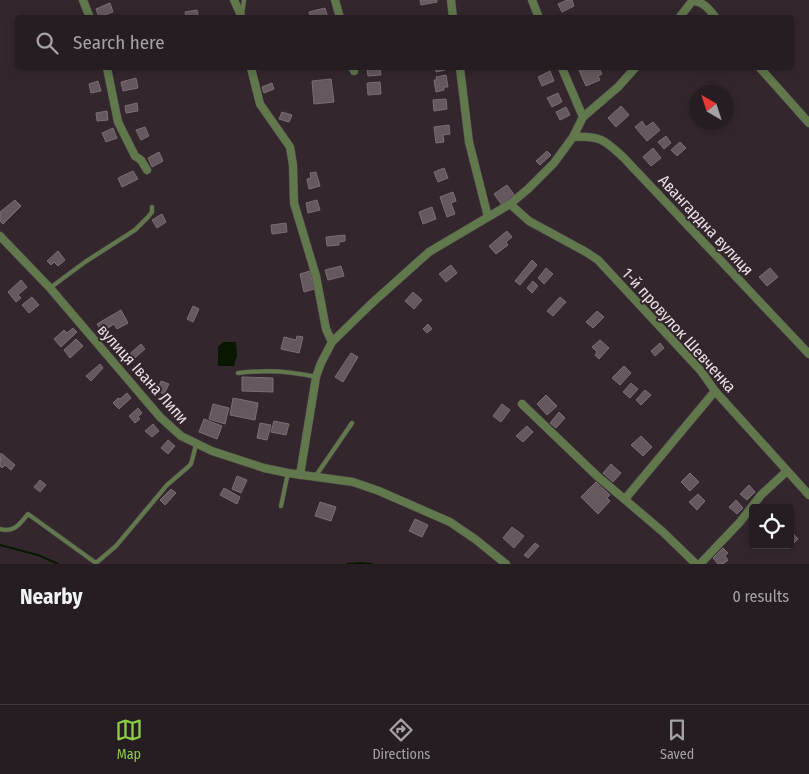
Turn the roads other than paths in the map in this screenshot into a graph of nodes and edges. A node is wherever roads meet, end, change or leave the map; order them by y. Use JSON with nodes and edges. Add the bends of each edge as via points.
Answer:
{"nodes":[{"id":1,"x":82,"y":0,"type":"edge"},
{"id":2,"x":234,"y":0,"type":"edge"},
{"id":3,"x":244,"y":0,"type":"edge"},
{"id":4,"x":335,"y":0,"type":"edge"},
{"id":5,"x":451,"y":0,"type":"edge"},
{"id":6,"x":532,"y":0,"type":"edge"},
{"id":7,"x":693,"y":1,"type":"edge"},
{"id":8,"x":89,"y":15,"type":"edge"},
{"id":9,"x":241,"y":15,"type":"edge"},
{"id":10,"x":242,"y":15,"type":"edge"},
{"id":11,"x":339,"y":15,"type":"edge"},
{"id":12,"x":453,"y":15,"type":"edge"},
{"id":13,"x":539,"y":15,"type":"edge"},
{"id":14,"x":681,"y":15,"type":"edge"},
{"id":15,"x":713,"y":15,"type":"edge"},
{"id":16,"x":107,"y":70,"type":"edge"},
{"id":17,"x":252,"y":70,"type":"edge"},
{"id":18,"x":460,"y":70,"type":"edge"},
{"id":19,"x":563,"y":70,"type":"edge"},
{"id":20,"x":633,"y":70,"type":"edge"},
{"id":21,"x":762,"y":70,"type":"edge"},
{"id":22,"x":583,"y":117,"type":"junction"},
{"id":23,"x":809,"y":123,"type":"edge"},
{"id":24,"x":573,"y":136,"type":"junction"},
{"id":25,"x":146,"y":170,"type":"dead end"},
{"id":26,"x":510,"y":204,"type":"junction"},
{"id":27,"x":152,"y":207,"type":"dead end"},
{"id":28,"x":488,"y":217,"type":"junction"},
{"id":29,"x":0,"y":236,"type":"edge"},
{"id":30,"x":50,"y":288,"type":"junction"},
{"id":31,"x":332,"y":342,"type":"junction"},
{"id":32,"x":809,"y":354,"type":"edge"},
{"id":33,"x":238,"y":372,"type":"dead end"},
{"id":34,"x":316,"y":377,"type":"junction"},
{"id":35,"x":715,"y":391,"type":"junction"},
{"id":36,"x":522,"y":404,"type":"dead end"},
{"id":37,"x":352,"y":423,"type":"dead end"},
{"id":38,"x":196,"y":445,"type":"junction"},
{"id":39,"x":787,"y":471,"type":"junction"},
{"id":40,"x":288,"y":474,"type":"junction"},
{"id":41,"x":300,"y":475,"type":"junction"},
{"id":42,"x":315,"y":477,"type":"junction"},
{"id":43,"x":809,"y":495,"type":"edge"},
{"id":44,"x":625,"y":499,"type":"junction"},
{"id":45,"x":281,"y":506,"type":"dead end"},
{"id":46,"x":0,"y":529,"type":"edge"},
{"id":47,"x":506,"y":564,"type":"edge"},
{"id":48,"x":696,"y":564,"type":"edge"},
{"id":49,"x":700,"y":564,"type":"edge"}],
"edges":[{"from":1,"to":8,"type":"street"},
{"from":2,"to":9,"type":"street"},
{"from":3,"to":10,"type":"lane"},
{"from":4,"to":11,"type":"street"},
{"from":5,"to":12,"type":"street"},
{"from":6,"to":13,"type":"street"},
{"from":7,"to":14,"type":"street"},
{"from":7,"to":15,"type":"street","via":[[704,4]]},
{"from":16,"to":25,"type":"street","via":[[118,122]]},
{"from":17,"to":31,"type":"street","via":[[260,104],[290,147],[294,203]]},
{"from":18,"to":28,"type":"street","via":[[469,142]]},
{"from":19,"to":22,"type":"street"},
{"from":20,"to":22,"type":"street"},
{"from":21,"to":23,"type":"street"},
{"from":22,"to":24,"type":"street"},
{"from":24,"to":26,"type":"street","via":[[543,175]]},
{"from":24,"to":32,"type":"street","name":"Авангардна вулиця","via":[[596,137],[623,157]]},
{"from":26,"to":28,"type":"street"},
{"from":26,"to":35,"type":"street","name":"1-й провулок Шевченка","via":[[529,220],[598,260],[701,371]]},
{"from":27,"to":30,"type":"lane","via":[[152,212],[135,230]]},
{"from":28,"to":31,"type":"street","via":[[429,252]]},
{"from":29,"to":30,"type":"street","name":"вулиця Івана Липи"},
{"from":30,"to":38,"type":"street","name":"вулиця Івана Липи","via":[[160,417]]},
{"from":31,"to":34,"type":"street"},
{"from":33,"to":34,"type":"lane","via":[[297,372]]},
{"from":34,"to":41,"type":"street"},
{"from":35,"to":39,"type":"street","name":"1-й провулок Шевченка"},
{"from":35,"to":44,"type":"street"},
{"from":36,"to":44,"type":"street"},
{"from":37,"to":42,"type":"lane"},
{"from":38,"to":40,"type":"street","name":"вулиця Івана Липи"},
{"from":38,"to":46,"type":"lane","via":[[191,464],[167,485],[116,546],[96,563],[28,514],[14,529]]},
{"from":39,"to":43,"type":"street","name":"1-й провулок Шевченка"},
{"from":39,"to":49,"type":"street","via":[[761,495]]},
{"from":40,"to":41,"type":"street","name":"вулиця Івана Липи"},
{"from":40,"to":45,"type":"lane"},
{"from":41,"to":42,"type":"street","name":"вулиця Івана Липи"},
{"from":42,"to":47,"type":"street","name":"вулиця Івана Липи","via":[[364,485],[438,516],[475,539]]},
{"from":44,"to":48,"type":"street"}]}
